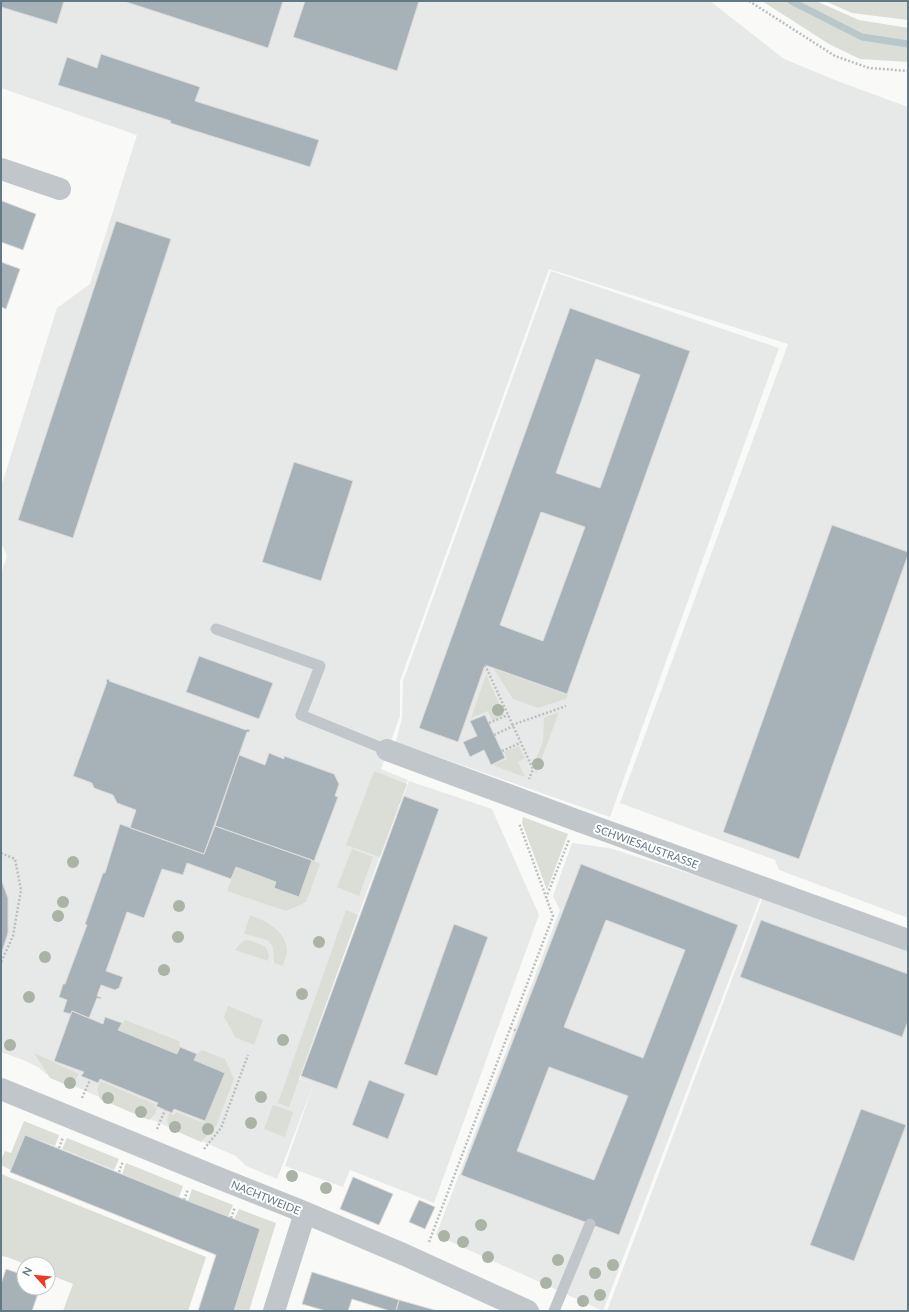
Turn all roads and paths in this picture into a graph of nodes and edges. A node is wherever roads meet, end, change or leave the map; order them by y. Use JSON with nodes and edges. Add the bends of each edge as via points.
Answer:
{"nodes":[{"id":1,"x":749,"y":1,"type":"edge"},
{"id":2,"x":908,"y":71,"type":"edge"},
{"id":3,"x":1,"y":169,"type":"edge"},
{"id":4,"x":60,"y":189,"type":"dead end"},
{"id":5,"x":216,"y":629,"type":"dead end"},
{"id":6,"x":485,"y":665,"type":"dead end"},
{"id":7,"x":566,"y":706,"type":"dead end"},
{"id":8,"x":508,"y":715,"type":"junction"},
{"id":9,"x":489,"y":723,"type":"dead end"},
{"id":10,"x":512,"y":726,"type":"junction"},
{"id":11,"x":494,"y":735,"type":"dead end"},
{"id":12,"x":520,"y":743,"type":"junction"},
{"id":13,"x":387,"y":750,"type":"joint"},
{"id":14,"x":502,"y":751,"type":"dead end"},
{"id":15,"x":521,"y":800,"type":"junction"},
{"id":16,"x":576,"y":820,"type":"junction"},
{"id":17,"x":1,"y":853,"type":"edge"},
{"id":18,"x":546,"y":898,"type":"junction"},
{"id":19,"x":908,"y":940,"type":"edge"},
{"id":20,"x":1,"y":962,"type":"edge"},
{"id":21,"x":510,"y":1028,"type":"junction"},
{"id":22,"x":517,"y":1031,"type":"dead end"},
{"id":23,"x":248,"y":1054,"type":"dead end"},
{"id":24,"x":90,"y":1080,"type":"dead end"},
{"id":25,"x":1,"y":1089,"type":"edge"},
{"id":26,"x":82,"y":1098,"type":"dead end"},
{"id":27,"x":165,"y":1110,"type":"dead end"},
{"id":28,"x":157,"y":1129,"type":"dead end"},
{"id":29,"x":65,"y":1132,"type":"dead end"},
{"id":30,"x":59,"y":1148,"type":"dead end"},
{"id":31,"x":201,"y":1154,"type":"dead end"},
{"id":32,"x":125,"y":1157,"type":"dead end"},
{"id":33,"x":118,"y":1172,"type":"dead end"},
{"id":34,"x":305,"y":1213,"type":"junction"},
{"id":35,"x":590,"y":1224,"type":"dead end"},
{"id":36,"x":426,"y":1248,"type":"dead end"},
{"id":37,"x":274,"y":1311,"type":"edge"},
{"id":38,"x":528,"y":1311,"type":"edge"},
{"id":39,"x":554,"y":1311,"type":"edge"}],
"edges":[{"from":1,"to":2,"type":"path","via":[[835,56],[869,68]]},
{"from":3,"to":4,"type":"street"},
{"from":5,"to":13,"type":"lane","via":[[320,666],[301,715]]},
{"from":6,"to":8,"type":"path"},
{"from":7,"to":10,"type":"path"},
{"from":8,"to":9,"type":"path"},
{"from":8,"to":10,"type":"path"},
{"from":10,"to":11,"type":"path"},
{"from":10,"to":12,"type":"path"},
{"from":12,"to":14,"type":"path"},
{"from":12,"to":15,"type":"path","via":[[533,769]]},
{"from":13,"to":15,"type":"street","name":"SCHWIESAUSTRASSE"},
{"from":15,"to":16,"type":"street","name":"SCHWIESAUSTRASSE"},
{"from":15,"to":18,"type":"path","via":[[516,813]]},
{"from":16,"to":18,"type":"path"},
{"from":16,"to":19,"type":"street","name":"SCHWIESAUSTRASSE"},
{"from":17,"to":20,"type":"path","via":[[15,859],[21,890],[13,936]]},
{"from":18,"to":21,"type":"path","via":[[553,916]]},
{"from":21,"to":22,"type":"path"},
{"from":21,"to":36,"type":"path"},
{"from":23,"to":31,"type":"path","via":[[221,1128]]},
{"from":24,"to":26,"type":"path"},
{"from":25,"to":34,"type":"street","name":"NACHTWEIDE"},
{"from":27,"to":28,"type":"path"},
{"from":29,"to":30,"type":"path"},
{"from":32,"to":33,"type":"path"},
{"from":34,"to":37,"type":"street"},
{"from":34,"to":38,"type":"street","name":"NACHTWEIDE"},
{"from":35,"to":39,"type":"lane"}]}
